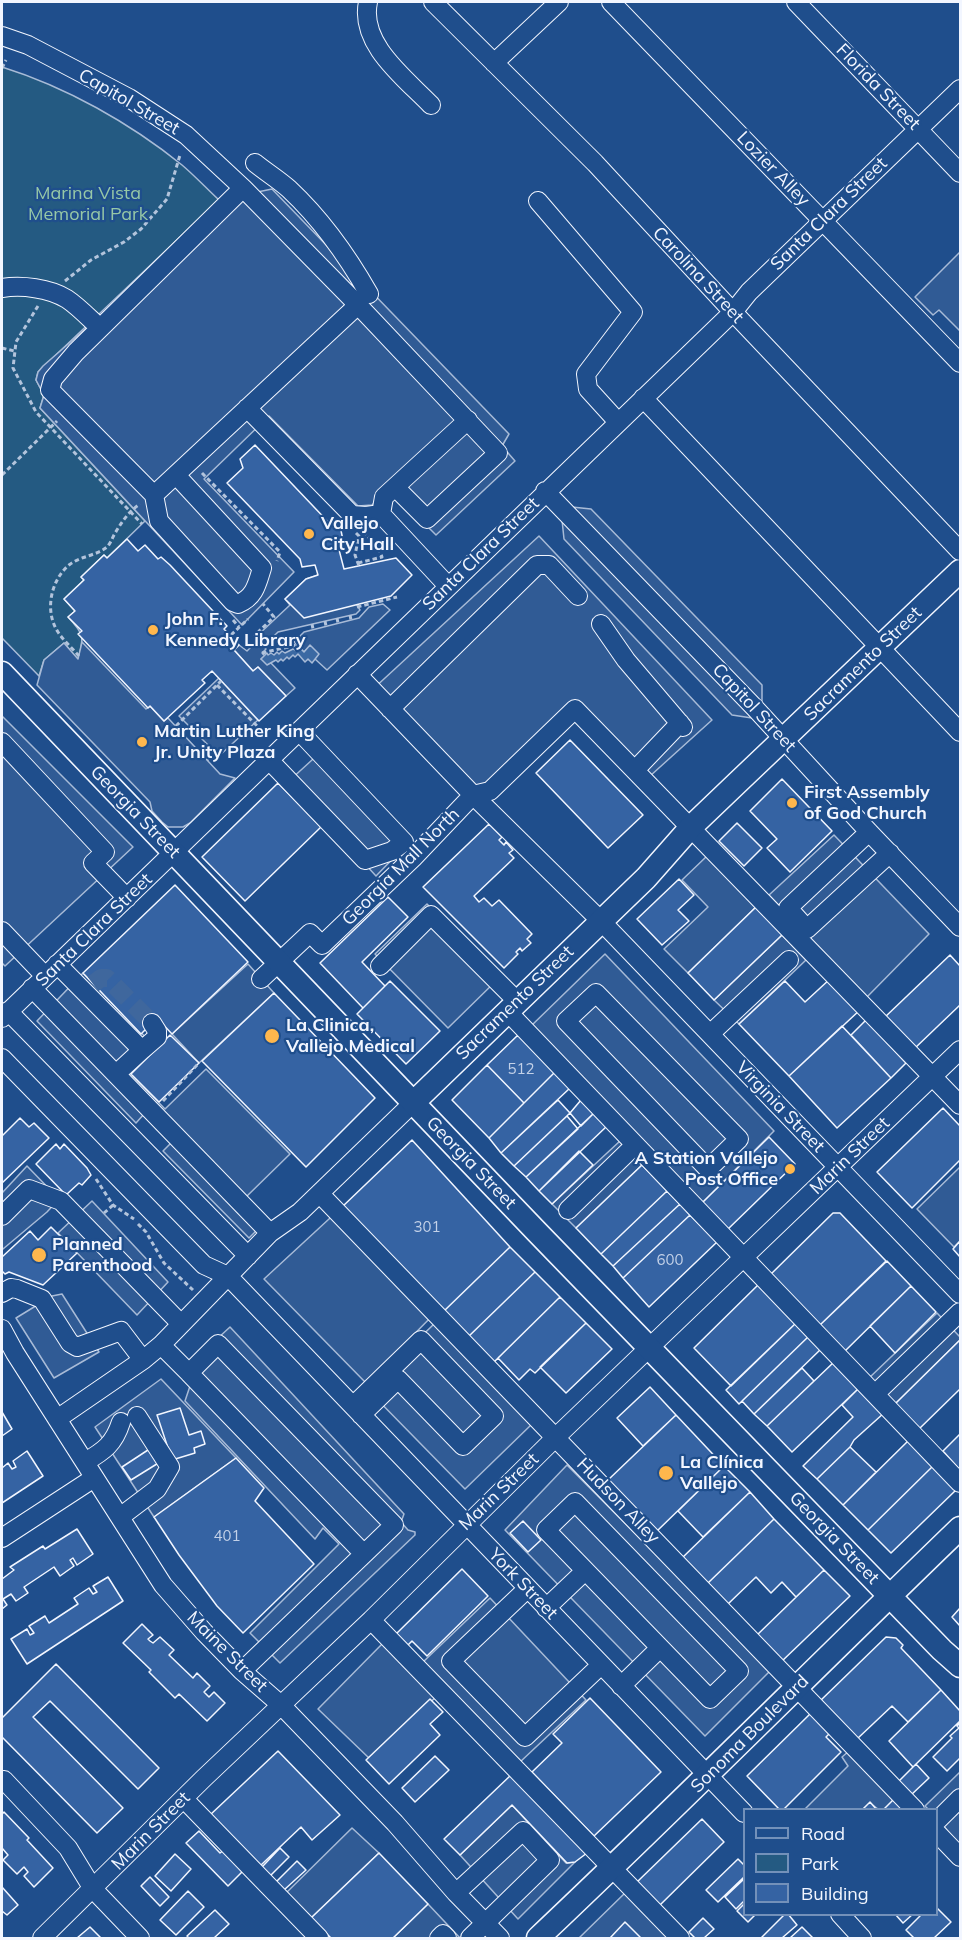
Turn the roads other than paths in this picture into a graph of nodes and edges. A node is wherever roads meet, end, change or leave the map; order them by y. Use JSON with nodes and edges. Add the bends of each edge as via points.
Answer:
{"nodes":[{"id":1,"x":368,"y":2,"type":"edge"},
{"id":2,"x":433,"y":2,"type":"edge"},
{"id":3,"x":559,"y":2,"type":"edge"},
{"id":4,"x":611,"y":2,"type":"edge"},
{"id":5,"x":796,"y":2,"type":"edge"},
{"id":6,"x":2,"y":36,"type":"edge"},
{"id":7,"x":494,"y":63,"type":"junction"},
{"id":8,"x":960,"y":89,"type":"edge"},
{"id":9,"x":430,"y":105,"type":"dead end"},
{"id":10,"x":918,"y":129,"type":"junction"},
{"id":11,"x":255,"y":163,"type":"dead end"},
{"id":12,"x":960,"y":173,"type":"edge"},
{"id":13,"x":243,"y":188,"type":"junction"},
{"id":14,"x":538,"y":201,"type":"dead end"},
{"id":15,"x":822,"y":220,"type":"junction"},
{"id":16,"x":2,"y":288,"type":"edge"},
{"id":17,"x":363,"y":299,"type":"junction"},
{"id":18,"x":733,"y":312,"type":"junction"},
{"id":19,"x":100,"y":328,"type":"junction"},
{"id":20,"x":960,"y":363,"type":"edge"},
{"id":21,"x":643,"y":398,"type":"junction"},
{"id":22,"x":247,"y":408,"type":"junction"},
{"id":23,"x":468,"y":420,"type":"junction"},
{"id":24,"x":618,"y":422,"type":"junction"},
{"id":25,"x":176,"y":475,"type":"junction"},
{"id":26,"x":546,"y":491,"type":"junction"},
{"id":27,"x":154,"y":495,"type":"junction"},
{"id":28,"x":387,"y":499,"type":"junction"},
{"id":29,"x":960,"y":551,"type":"edge"},
{"id":30,"x":960,"y":571,"type":"edge"},
{"id":31,"x":448,"y":586,"type":"junction"},
{"id":32,"x":578,"y":596,"type":"dead end"},
{"id":33,"x":601,"y":624,"type":"dead end"},
{"id":34,"x":880,"y":647,"type":"junction"},
{"id":35,"x":2,"y":673,"type":"edge"},
{"id":36,"x":357,"y":674,"type":"junction"},
{"id":37,"x":390,"y":709,"type":"junction"},
{"id":38,"x":299,"y":731,"type":"junction"},
{"id":39,"x":960,"y":732,"type":"edge"},
{"id":40,"x":783,"y":738,"type":"junction"},
{"id":41,"x":2,"y":742,"type":"edge"},
{"id":42,"x":268,"y":760,"type":"junction"},
{"id":43,"x":635,"y":770,"type":"junction"},
{"id":44,"x":473,"y":795,"type":"junction"},
{"id":45,"x":691,"y":827,"type":"junction"},
{"id":46,"x":869,"y":832,"type":"junction"},
{"id":47,"x":174,"y":852,"type":"junction"},
{"id":48,"x":890,"y":854,"type":"junction"},
{"id":49,"x":127,"y":898,"type":"junction"},
{"id":50,"x":600,"y":920,"type":"junction"},
{"id":51,"x":960,"y":927,"type":"edge"},
{"id":52,"x":2,"y":931,"type":"edge"},
{"id":53,"x":789,"y":960,"type":"dead end"},
{"id":54,"x":278,"y":961,"type":"junction"},
{"id":55,"x":380,"y":966,"type":"dead end"},
{"id":56,"x":45,"y":976,"type":"junction"},
{"id":57,"x":261,"y":978,"type":"dead end"},
{"id":58,"x":512,"y":1006,"type":"junction"},
{"id":59,"x":4,"y":1014,"type":"edge"},
{"id":60,"x":152,"y":1023,"type":"dead end"},
{"id":61,"x":710,"y":1034,"type":"junction"},
{"id":62,"x":142,"y":1050,"type":"junction"},
{"id":63,"x":960,"y":1050,"type":"edge"},
{"id":64,"x":657,"y":1054,"type":"joint"},
{"id":65,"x":2,"y":1058,"type":"edge"},
{"id":66,"x":116,"y":1074,"type":"junction"},
{"id":67,"x":933,"y":1076,"type":"junction"},
{"id":68,"x":414,"y":1102,"type":"junction"},
{"id":69,"x":960,"y":1105,"type":"edge"},
{"id":70,"x":635,"y":1145,"type":"junction"},
{"id":71,"x":838,"y":1167,"type":"junction"},
{"id":72,"x":320,"y":1194,"type":"junction"},
{"id":73,"x":568,"y":1210,"type":"dead end"},
{"id":74,"x":2,"y":1216,"type":"edge"},
{"id":75,"x":270,"y":1233,"type":"junction"},
{"id":76,"x":248,"y":1256,"type":"junction"},
{"id":77,"x":744,"y":1258,"type":"junction"},
{"id":78,"x":228,"y":1276,"type":"junction"},
{"id":79,"x":2,"y":1293,"type":"edge"},
{"id":80,"x":960,"y":1294,"type":"edge"},
{"id":81,"x":960,"y":1312,"type":"edge"},
{"id":82,"x":181,"y":1324,"type":"junction"},
{"id":83,"x":2,"y":1329,"type":"edge"},
{"id":84,"x":161,"y":1345,"type":"junction"},
{"id":85,"x":649,"y":1348,"type":"junction"},
{"id":86,"x":143,"y":1360,"type":"junction"},
{"id":87,"x":189,"y":1373,"type":"junction"},
{"id":88,"x":875,"y":1394,"type":"junction"},
{"id":89,"x":357,"y":1411,"type":"junction"},
{"id":90,"x":57,"y":1419,"type":"junction"},
{"id":91,"x":556,"y":1437,"type":"junction"},
{"id":92,"x":90,"y":1470,"type":"junction"},
{"id":93,"x":960,"y":1483,"type":"edge"},
{"id":94,"x":120,"y":1517,"type":"junction"},
{"id":95,"x":466,"y":1525,"type":"junction"},
{"id":96,"x":960,"y":1528,"type":"edge"},
{"id":97,"x":2,"y":1538,"type":"edge"},
{"id":98,"x":364,"y":1554,"type":"junction"},
{"id":99,"x":589,"y":1575,"type":"junction"},
{"id":100,"x":527,"y":1589,"type":"junction"},
{"id":101,"x":890,"y":1596,"type":"junction"},
{"id":102,"x":550,"y":1612,"type":"junction"},
{"id":103,"x":371,"y":1620,"type":"junction"},
{"id":104,"x":942,"y":1650,"type":"junction"},
{"id":105,"x":664,"y":1652,"type":"junction"},
{"id":106,"x":601,"y":1665,"type":"junction"},
{"id":107,"x":960,"y":1666,"type":"edge"},
{"id":108,"x":242,"y":1671,"type":"junction"},
{"id":109,"x":960,"y":1675,"type":"edge"},
{"id":110,"x":796,"y":1686,"type":"junction"},
{"id":111,"x":626,"y":1690,"type":"junction"},
{"id":112,"x":281,"y":1705,"type":"junction"},
{"id":113,"x":708,"y":1776,"type":"junction"},
{"id":114,"x":4,"y":1780,"type":"dead end"},
{"id":115,"x":960,"y":1798,"type":"edge"},
{"id":116,"x":183,"y":1799,"type":"junction"},
{"id":117,"x":914,"y":1808,"type":"edge"},
{"id":118,"x":743,"y":1812,"type":"edge"},
{"id":119,"x":938,"y":1820,"type":"edge"},
{"id":120,"x":938,"y":1834,"type":"edge"},
{"id":121,"x":960,"y":1857,"type":"edge"},
{"id":122,"x":612,"y":1869,"type":"junction"},
{"id":123,"x":93,"y":1889,"type":"junction"},
{"id":124,"x":456,"y":1893,"type":"junction"},
{"id":125,"x":842,"y":1916,"type":"edge"},
{"id":126,"x":485,"y":1923,"type":"junction"},
{"id":127,"x":42,"y":1938,"type":"edge"},
{"id":128,"x":140,"y":1938,"type":"edge"},
{"id":129,"x":319,"y":1938,"type":"edge"},
{"id":130,"x":439,"y":1938,"type":"edge"},
{"id":131,"x":447,"y":1938,"type":"edge"},
{"id":132,"x":470,"y":1938,"type":"edge"},
{"id":133,"x":500,"y":1938,"type":"edge"},
{"id":134,"x":538,"y":1938,"type":"edge"},
{"id":135,"x":680,"y":1938,"type":"edge"},
{"id":136,"x":862,"y":1938,"type":"edge"}],
"edges":[{"from":1,"to":9,"type":"street","via":[[368,24],[380,52]]},
{"from":2,"to":7,"type":"street","name":"Carolina Street"},
{"from":3,"to":7,"type":"street"},
{"from":4,"to":15,"type":"street","name":"Lozier Alley"},
{"from":5,"to":10,"type":"street","name":"Florida Street"},
{"from":6,"to":13,"type":"street","name":"Capitol Street","via":[[28,45],[129,98],[186,135]]},
{"from":7,"to":18,"type":"street","name":"Carolina Street","via":[[595,163]]},
{"from":8,"to":10,"type":"street","name":"Santa Clara Street"},
{"from":10,"to":12,"type":"street","name":"Florida Street"},
{"from":10,"to":15,"type":"street","name":"Santa Clara Street"},
{"from":11,"to":17,"type":"street","via":[[289,189],[351,262]]},
{"from":13,"to":17,"type":"street","name":"Capitol Street"},
{"from":13,"to":19,"type":"street"},
{"from":14,"to":24,"type":"street","via":[[633,312],[586,374],[588,389]]},
{"from":15,"to":18,"type":"street","name":"Santa Clara Street","via":[[748,292]]},
{"from":15,"to":20,"type":"street","name":"Lozier Alley"},
{"from":16,"to":19,"type":"street","via":[[51,292],[68,300]]},
{"from":17,"to":22,"type":"street"},
{"from":17,"to":23,"type":"street"},
{"from":18,"to":21,"type":"street","name":"Santa Clara Street"},
{"from":18,"to":29,"type":"street","name":"Carolina Street"},
{"from":19,"to":27,"type":"street","via":[[53,379],[50,390]]},
{"from":21,"to":24,"type":"street","name":"Santa Clara Street"},
{"from":21,"to":34,"type":"street"},
{"from":22,"to":25,"type":"street"},
{"from":22,"to":28,"type":"street","via":[[352,515],[366,516]]},
{"from":23,"to":28,"type":"street"},
{"from":23,"to":28,"type":"street","via":[[498,453],[427,519]]},
{"from":24,"to":26,"type":"street","name":"Santa Clara Street"},
{"from":25,"to":27,"type":"street"},
{"from":25,"to":27,"type":"street","via":[[262,568],[254,594],[244,602],[233,602],[159,521]]},
{"from":26,"to":31,"type":"street","name":"Santa Clara Street"},
{"from":26,"to":40,"type":"street","name":"Capitol Street"},
{"from":28,"to":31,"type":"street"},
{"from":30,"to":34,"type":"main road","name":"Sacramento Street"},
{"from":31,"to":36,"type":"street","name":"Santa Clara Street"},
{"from":32,"to":37,"type":"street","via":[[549,566],[537,565]]},
{"from":33,"to":43,"type":"street","via":[[626,660],[682,725]]},
{"from":34,"to":39,"type":"street"},
{"from":34,"to":40,"type":"main road","name":"Sacramento Street"},
{"from":35,"to":47,"type":"main road","name":"Georgia Street"},
{"from":36,"to":37,"type":"street"},
{"from":36,"to":38,"type":"street","name":"Santa Clara Street"},
{"from":37,"to":44,"type":"street"},
{"from":38,"to":42,"type":"street","name":"Santa Clara Street"},
{"from":38,"to":42,"type":"street","via":[[404,842],[392,851],[365,860]]},
{"from":40,"to":45,"type":"main road","name":"Sacramento Street"},
{"from":40,"to":46,"type":"street","name":"Capitol Street"},
{"from":41,"to":49,"type":"street","via":[[105,852],[93,863]]},
{"from":42,"to":47,"type":"street","name":"Santa Clara Street"},
{"from":43,"to":44,"type":"street","via":[[575,709],[490,791]]},
{"from":43,"to":45,"type":"street"},
{"from":44,"to":50,"type":"street","name":"Georgia Mall North"},
{"from":44,"to":54,"type":"street","name":"Georgia Mall North","via":[[322,945],[310,933]]},
{"from":45,"to":50,"type":"main road","name":"Sacramento Street","via":[[646,878]]},
{"from":45,"to":67,"type":"street"},
{"from":46,"to":48,"type":"street","name":"Capitol Street"},
{"from":46,"to":48,"type":"street","via":[[788,908],[807,929]]},
{"from":47,"to":49,"type":"street","name":"Santa Clara Street"},
{"from":47,"to":54,"type":"main road","name":"Georgia Street"},
{"from":48,"to":51,"type":"street","name":"Capitol Street"},
{"from":49,"to":56,"type":"street","name":"Santa Clara Street"},
{"from":50,"to":58,"type":"main road","name":"Sacramento Street"},
{"from":50,"to":61,"type":"street","name":"Virginia Street"},
{"from":52,"to":56,"type":"street"},
{"from":53,"to":61,"type":"street"},
{"from":54,"to":57,"type":"street"},
{"from":54,"to":68,"type":"main road","name":"Georgia Street"},
{"from":55,"to":58,"type":"street","via":[[431,915]]},
{"from":56,"to":59,"type":"street","name":"Santa Clara Street"},
{"from":56,"to":62,"type":"street","via":[[89,988]]},
{"from":56,"to":66,"type":"street"},
{"from":58,"to":68,"type":"main road","name":"Sacramento Street"},
{"from":58,"to":70,"type":"street"},
{"from":59,"to":76,"type":"street"},
{"from":60,"to":62,"type":"street","via":[[157,1037]]},
{"from":61,"to":71,"type":"street","name":"Virginia Street"},
{"from":62,"to":66,"type":"street"},
{"from":63,"to":67,"type":"street","name":"Marin Street"},
{"from":64,"to":64,"type":"street","via":[[596,993],[566,1021],[708,1169],[740,1139]]},
{"from":65,"to":78,"type":"street","name":"York Street","via":[[204,1265]]},
{"from":66,"to":75,"type":"street"},
{"from":67,"to":69,"type":"street"},
{"from":67,"to":71,"type":"street","name":"Marin Street"},
{"from":68,"to":72,"type":"street","name":"Sacramento Street"},
{"from":68,"to":85,"type":"main road","name":"Georgia Street"},
{"from":70,"to":73,"type":"street"},
{"from":70,"to":77,"type":"street"},
{"from":71,"to":77,"type":"street","name":"Marin Street"},
{"from":71,"to":80,"type":"street","name":"Virginia Street"},
{"from":72,"to":75,"type":"street","name":"Sacramento Street"},
{"from":72,"to":91,"type":"street","name":"Hudson Alley"},
{"from":74,"to":82,"type":"street","via":[[29,1189],[62,1201]]},
{"from":75,"to":76,"type":"street","name":"Sacramento Street"},
{"from":76,"to":78,"type":"street","name":"Sacramento Street"},
{"from":77,"to":85,"type":"street","name":"Marin Street"},
{"from":77,"to":88,"type":"street"},
{"from":78,"to":82,"type":"street","name":"Sacramento Street"},
{"from":78,"to":89,"type":"street","name":"York Street"},
{"from":79,"to":86,"type":"street","via":[[11,1288],[42,1299],[70,1343],[77,1347],[121,1331]]},
{"from":81,"to":88,"type":"street"},
{"from":82,"to":84,"type":"street","name":"Sacramento Street"},
{"from":83,"to":90,"type":"street","name":"Maine Street"},
{"from":84,"to":86,"type":"street","name":"Sacramento Street"},
{"from":84,"to":87,"type":"street"},
{"from":85,"to":91,"type":"street","name":"Marin Street"},
{"from":85,"to":101,"type":"main road","name":"Georgia Street"},
{"from":86,"to":90,"type":"street","name":"Sacramento Street"},
{"from":87,"to":98,"type":"street"},
{"from":87,"to":98,"type":"street","via":[[218,1344],[394,1525]]},
{"from":88,"to":93,"type":"street"},
{"from":89,"to":89,"type":"street","via":[[398,1379],[463,1446],[494,1416],[421,1340]]},
{"from":89,"to":95,"type":"street","name":"York Street"},
{"from":90,"to":92,"type":"street","name":"Maine Street"},
{"from":91,"to":95,"type":"street","name":"Marin Street"},
{"from":91,"to":110,"type":"street","name":"Hudson Alley"},
{"from":92,"to":94,"type":"street","name":"Maine Street"},
{"from":92,"to":94,"type":"street","via":[[129,1419],[170,1467],[157,1490]]},
{"from":92,"to":97,"type":"street"},
{"from":94,"to":108,"type":"street","name":"Maine Street","via":[[163,1585]]},
{"from":95,"to":100,"type":"street","name":"York Street"},
{"from":95,"to":103,"type":"street","name":"Marin Street"},
{"from":96,"to":101,"type":"main road","name":"Sonoma Boulevard"},
{"from":98,"to":108,"type":"street"},
{"from":99,"to":102,"type":"street"},
{"from":99,"to":105,"type":"street"},
{"from":99,"to":105,"type":"street","via":[[546,1530],[575,1502],[739,1671],[710,1699]]},
{"from":100,"to":102,"type":"street","name":"York Street"},
{"from":100,"to":106,"type":"street","via":[[451,1661],[525,1737]]},
{"from":101,"to":104,"type":"main road","name":"Georgia Street"},
{"from":101,"to":110,"type":"main road","name":"Sonoma Boulevard"},
{"from":102,"to":106,"type":"street","name":"York Street"},
{"from":103,"to":112,"type":"street","name":"Marin Street"},
{"from":103,"to":122,"type":"street"},
{"from":104,"to":107,"type":"main road","name":"Georgia Street"},
{"from":104,"to":109,"type":"main road","name":"Georgia Street"},
{"from":105,"to":111,"type":"street"},
{"from":106,"to":111,"type":"street","name":"York Street"},
{"from":108,"to":112,"type":"street","name":"Maine Street"},
{"from":110,"to":113,"type":"main road","name":"Sonoma Boulevard"},
{"from":110,"to":117,"type":"street","name":"Hudson Alley"},
{"from":111,"to":113,"type":"street","name":"York Street"},
{"from":112,"to":116,"type":"street","name":"Marin Street"},
{"from":112,"to":124,"type":"street","name":"Maine Street","via":[[395,1823]]},
{"from":113,"to":118,"type":"street","name":"York Street"},
{"from":113,"to":122,"type":"main road","name":"Sonoma Boulevard"},
{"from":114,"to":123,"type":"street","via":[[68,1848]]},
{"from":115,"to":119,"type":"street"},
{"from":116,"to":123,"type":"street","name":"Marin Street"},
{"from":116,"to":129,"type":"street"},
{"from":120,"to":121,"type":"street"},
{"from":122,"to":134,"type":"main road","name":"Sonoma Boulevard"},
{"from":122,"to":135,"type":"street"},
{"from":123,"to":127,"type":"street","name":"Marin Street"},
{"from":123,"to":128,"type":"street"},
{"from":124,"to":126,"type":"street","name":"Maine Street"},
{"from":124,"to":126,"type":"street","via":[[523,1831],[550,1860]]},
{"from":125,"to":136,"type":"street"},
{"from":126,"to":132,"type":"street"},
{"from":126,"to":133,"type":"street","name":"Maine Street"},
{"from":130,"to":131,"type":"street","via":[[443,1934]]}]}
